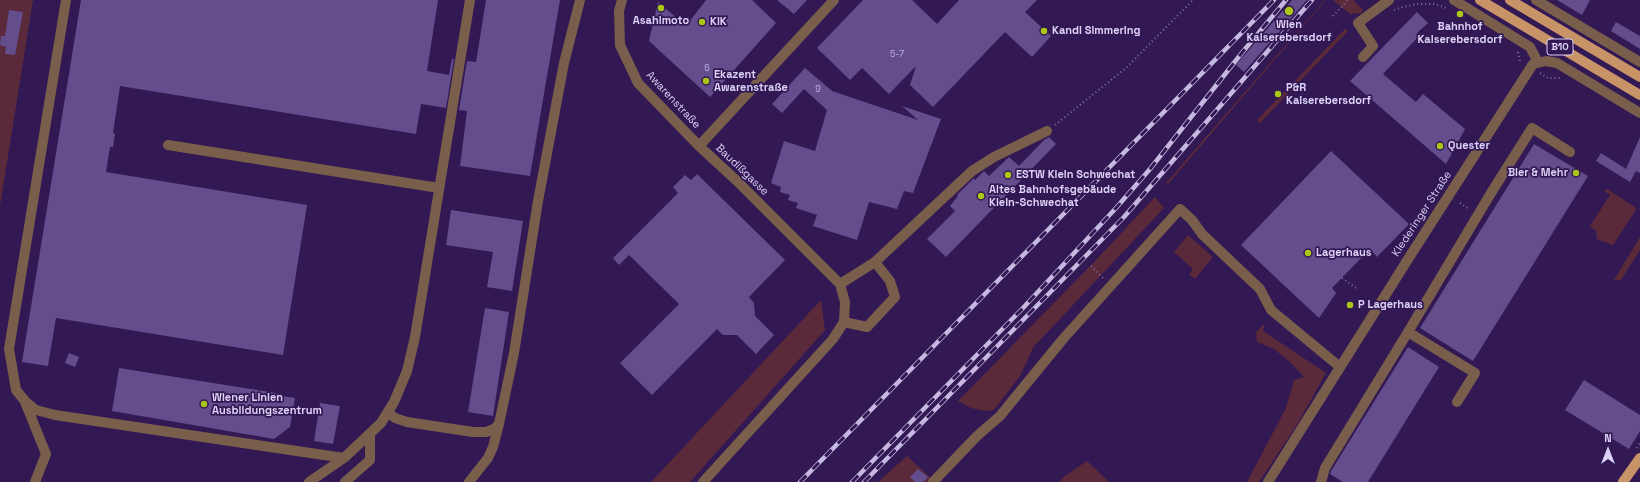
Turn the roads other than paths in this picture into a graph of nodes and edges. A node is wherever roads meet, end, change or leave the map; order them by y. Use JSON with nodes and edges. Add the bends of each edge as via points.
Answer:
{"nodes":[{"id":1,"x":66,"y":0,"type":"edge"},
{"id":2,"x":470,"y":0,"type":"edge"},
{"id":3,"x":580,"y":0,"type":"edge"},
{"id":4,"x":622,"y":0,"type":"edge"},
{"id":5,"x":834,"y":0,"type":"edge"},
{"id":6,"x":1389,"y":0,"type":"edge"},
{"id":7,"x":1480,"y":0,"type":"edge"},
{"id":8,"x":1510,"y":0,"type":"edge"},
{"id":9,"x":1536,"y":0,"type":"edge"},
{"id":10,"x":1452,"y":4,"type":"edge"},
{"id":11,"x":1363,"y":57,"type":"dead end"},
{"id":12,"x":1538,"y":62,"type":"junction"},
{"id":13,"x":1640,"y":62,"type":"edge"},
{"id":14,"x":1640,"y":77,"type":"edge"},
{"id":15,"x":1640,"y":95,"type":"edge"},
{"id":16,"x":1640,"y":113,"type":"edge"},
{"id":17,"x":1047,"y":131,"type":"road end"},
{"id":18,"x":168,"y":145,"type":"dead end"},
{"id":19,"x":700,"y":146,"type":"junction"},
{"id":20,"x":1570,"y":152,"type":"dead end"},
{"id":21,"x":440,"y":188,"type":"junction"},
{"id":22,"x":875,"y":262,"type":"junction"},
{"id":23,"x":840,"y":284,"type":"junction"},
{"id":24,"x":844,"y":322,"type":"junction"},
{"id":25,"x":1408,"y":332,"type":"junction"},
{"id":26,"x":1340,"y":367,"type":"junction"},
{"id":27,"x":25,"y":401,"type":"junction"},
{"id":28,"x":1457,"y":402,"type":"dead end"},
{"id":29,"x":389,"y":413,"type":"junction"},
{"id":30,"x":499,"y":424,"type":"junction"},
{"id":31,"x":370,"y":435,"type":"junction"},
{"id":32,"x":344,"y":458,"type":"junction"},
{"id":33,"x":1640,"y":458,"type":"edge"},
{"id":34,"x":35,"y":482,"type":"edge"},
{"id":35,"x":309,"y":482,"type":"edge"},
{"id":36,"x":345,"y":482,"type":"edge"},
{"id":37,"x":469,"y":482,"type":"edge"},
{"id":38,"x":703,"y":482,"type":"edge"},
{"id":39,"x":933,"y":482,"type":"edge"},
{"id":40,"x":1268,"y":482,"type":"edge"},
{"id":41,"x":1321,"y":482,"type":"edge"},
{"id":42,"x":1623,"y":482,"type":"edge"}],
"edges":[{"from":1,"to":27,"type":"street","via":[[9,349],[16,390]]},
{"from":2,"to":21,"type":"street"},
{"from":3,"to":30,"type":"street","via":[[564,63],[538,200],[514,353]]},
{"from":4,"to":19,"type":"street","name":"Awarenstraße","via":[[620,45],[638,83]]},
{"from":5,"to":19,"type":"street","name":"Baudißgasse"},
{"from":6,"to":11,"type":"street","via":[[1358,23],[1373,46]]},
{"from":7,"to":15,"type":"main road","number":"B10"},
{"from":8,"to":14,"type":"main road","number":"B10"},
{"from":9,"to":13,"type":"street"},
{"from":10,"to":12,"type":"street","via":[[1530,47]]},
{"from":12,"to":16,"type":"street","via":[[1557,63]]},
{"from":12,"to":26,"type":"street","name":"Klederinger Straße","via":[[1530,68]]},
{"from":17,"to":22,"type":"street","via":[[972,171]]},
{"from":18,"to":21,"type":"street"},
{"from":19,"to":23,"type":"street","name":"Baudißgasse"},
{"from":20,"to":25,"type":"street","via":[[1532,128]]},
{"from":21,"to":29,"type":"street","via":[[415,338],[407,371]]},
{"from":22,"to":23,"type":"street"},
{"from":22,"to":24,"type":"street","via":[[890,281],[895,297],[867,327]]},
{"from":23,"to":24,"type":"street","name":"Baudißgasse","via":[[845,302]]},
{"from":24,"to":38,"type":"street","via":[[833,339]]},
{"from":25,"to":28,"type":"street","via":[[1475,373]]},
{"from":25,"to":41,"type":"street","via":[[1325,468]]},
{"from":26,"to":39,"type":"street","via":[[1271,310],[1260,289],[1180,210],[1063,339],[1000,416]]},
{"from":26,"to":40,"type":"street","name":"Klederinger Straße"},
{"from":27,"to":32,"type":"street","via":[[36,410],[55,415]]},
{"from":27,"to":34,"type":"street","via":[[46,454]]},
{"from":29,"to":30,"type":"street","via":[[407,422],[473,432],[486,432]]},
{"from":29,"to":31,"type":"street"},
{"from":30,"to":37,"type":"street","via":[[488,458]]},
{"from":31,"to":32,"type":"street"},
{"from":31,"to":36,"type":"street","via":[[370,460]]},
{"from":32,"to":35,"type":"street"},
{"from":33,"to":42,"type":"main road"}]}
